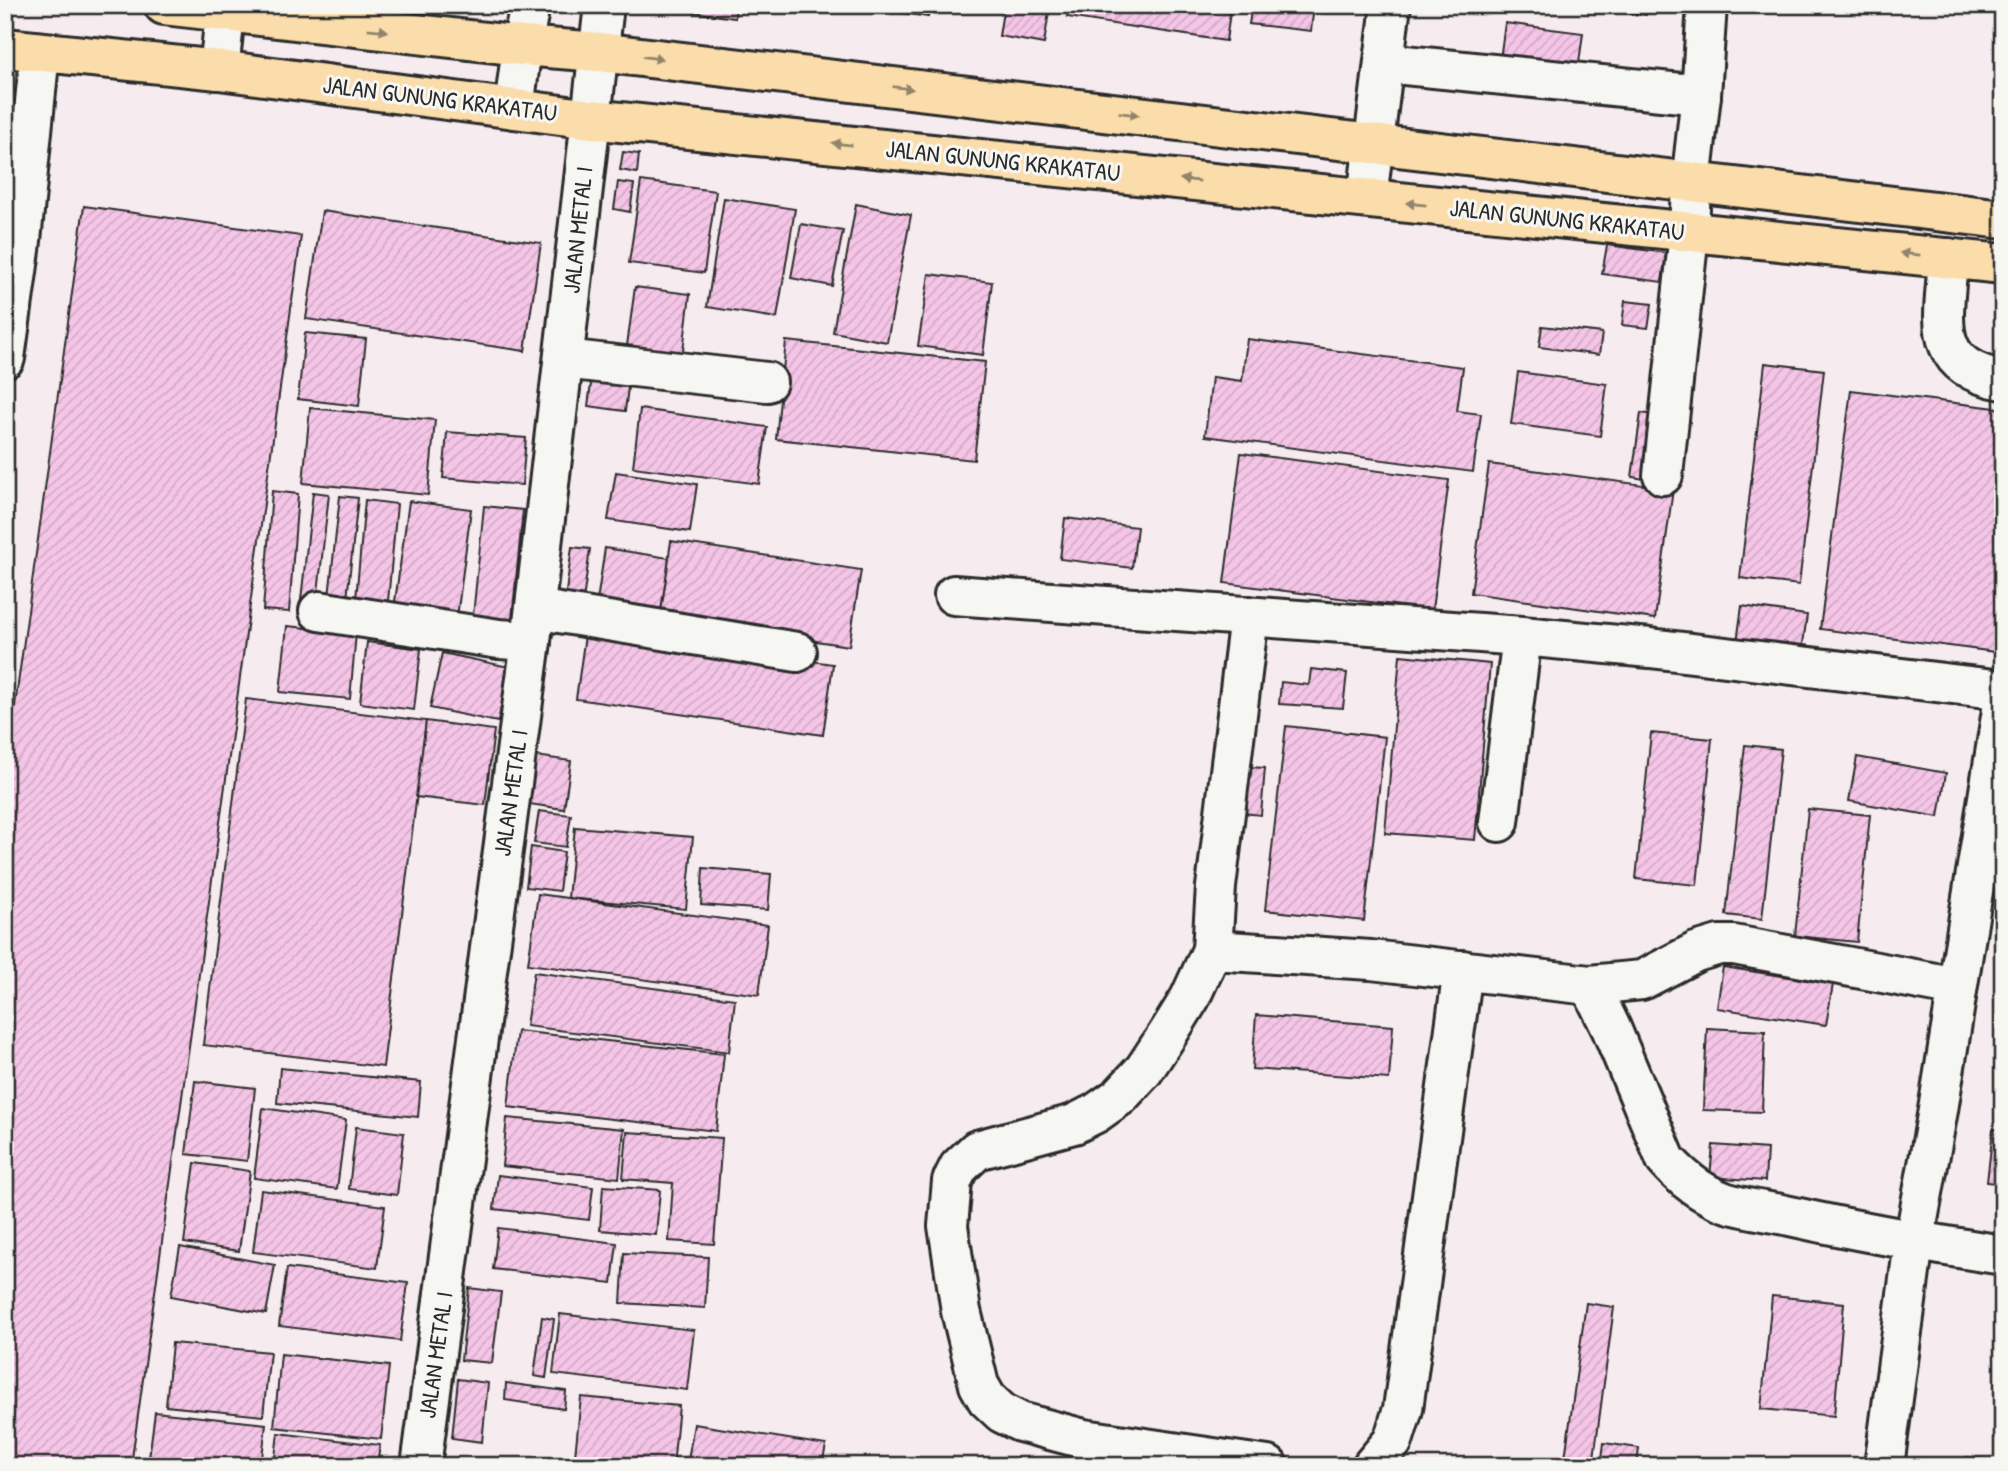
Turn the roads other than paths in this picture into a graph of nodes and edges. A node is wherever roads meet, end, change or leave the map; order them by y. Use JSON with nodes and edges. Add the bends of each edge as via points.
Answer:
{"nodes":[{"id":1,"x":164,"y":5,"type":"edge"},
{"id":2,"x":530,"y":5,"type":"edge"},
{"id":3,"x":604,"y":5,"type":"edge"},
{"id":4,"x":1391,"y":5,"type":"edge"},
{"id":5,"x":1707,"y":5,"type":"edge"},
{"id":6,"x":225,"y":9,"type":"edge"},
{"id":7,"x":522,"y":46,"type":"junction"},
{"id":8,"x":23,"y":50,"type":"edge"},
{"id":9,"x":598,"y":52,"type":"junction"},
{"id":10,"x":1385,"y":62,"type":"junction"},
{"id":11,"x":219,"y":70,"type":"junction"},
{"id":12,"x":1701,"y":95,"type":"junction"},
{"id":13,"x":514,"y":108,"type":"junction"},
{"id":14,"x":591,"y":119,"type":"junction"},
{"id":15,"x":19,"y":125,"type":"edge"},
{"id":16,"x":1373,"y":143,"type":"junction"},
{"id":17,"x":1691,"y":183,"type":"junction"},
{"id":18,"x":1367,"y":198,"type":"junction"},
{"id":19,"x":2003,"y":219,"type":"edge"},
{"id":20,"x":1689,"y":233,"type":"junction"},
{"id":21,"x":1948,"y":258,"type":"junction"},
{"id":22,"x":2003,"y":264,"type":"edge"},
{"id":23,"x":5,"y":358,"type":"edge"},
{"id":24,"x":564,"y":359,"type":"junction"},
{"id":25,"x":2003,"y":380,"type":"edge"},
{"id":26,"x":767,"y":382,"type":"dead end"},
{"id":27,"x":1663,"y":475,"type":"dead end"},
{"id":28,"x":954,"y":595,"type":"dead end"},
{"id":29,"x":319,"y":611,"type":"dead end"},
{"id":30,"x":1249,"y":615,"type":"junction"},
{"id":31,"x":533,"y":625,"type":"junction"},
{"id":32,"x":1522,"y":636,"type":"junction"},
{"id":33,"x":797,"y":652,"type":"dead end"},
{"id":34,"x":2003,"y":690,"type":"edge"},
{"id":35,"x":2003,"y":704,"type":"edge"},
{"id":36,"x":1499,"y":822,"type":"dead end"},
{"id":37,"x":1212,"y":950,"type":"junction"},
{"id":38,"x":1463,"y":970,"type":"junction"},
{"id":39,"x":1590,"y":985,"type":"junction"},
{"id":40,"x":1957,"y":986,"type":"junction"},
{"id":41,"x":1914,"y":1242,"type":"junction"},
{"id":42,"x":2003,"y":1255,"type":"edge"},
{"id":43,"x":421,"y":1466,"type":"edge"},
{"id":44,"x":1268,"y":1466,"type":"edge"},
{"id":45,"x":1372,"y":1466,"type":"edge"},
{"id":46,"x":1884,"y":1466,"type":"edge"}],
"edges":[{"from":1,"to":6,"type":"highway","name":"JALAN GUNUNG KRAKATAU"},
{"from":2,"to":7,"type":"street"},
{"from":3,"to":9,"type":"street","name":"JALAN METAL I"},
{"from":4,"to":10,"type":"street"},
{"from":5,"to":12,"type":"street"},
{"from":6,"to":7,"type":"highway","name":"JALAN GUNUNG KRAKATAU","one_way":true},
{"from":6,"to":11,"type":"street"},
{"from":7,"to":9,"type":"highway","name":"JALAN GUNUNG KRAKATAU"},
{"from":7,"to":13,"type":"street"},
{"from":8,"to":11,"type":"highway","name":"JALAN GUNUNG KRAKATAU"},
{"from":8,"to":15,"type":"street"},
{"from":9,"to":14,"type":"street","name":"JALAN METAL I"},
{"from":9,"to":16,"type":"highway","name":"JALAN GUNUNG KRAKATAU","one_way":true},
{"from":10,"to":12,"type":"street"},
{"from":10,"to":16,"type":"street"},
{"from":11,"to":13,"type":"highway","name":"JALAN GUNUNG KRAKATAU"},
{"from":12,"to":17,"type":"street"},
{"from":13,"to":14,"type":"highway","name":"JALAN GUNUNG KRAKATAU"},
{"from":18,"to":14,"type":"highway","name":"JALAN GUNUNG KRAKATAU","one_way":true},
{"from":14,"to":24,"type":"street","name":"JALAN METAL I"},
{"from":15,"to":23,"type":"street"},
{"from":16,"to":17,"type":"highway","name":"JALAN GUNUNG KRAKATAU"},
{"from":16,"to":18,"type":"street"},
{"from":17,"to":19,"type":"highway","name":"JALAN GUNUNG KRAKATAU"},
{"from":17,"to":20,"type":"street"},
{"from":20,"to":18,"type":"highway","name":"JALAN GUNUNG KRAKATAU","one_way":true},
{"from":21,"to":20,"type":"highway","name":"JALAN GUNUNG KRAKATAU","one_way":true},
{"from":20,"to":27,"type":"street"},
{"from":21,"to":22,"type":"highway","name":"JALAN GUNUNG KRAKATAU"},
{"from":21,"to":25,"type":"street","via":[[1943,326],[1947,347],[1968,369]]},
{"from":24,"to":26,"type":"street"},
{"from":24,"to":31,"type":"street","name":"JALAN METAL I"},
{"from":28,"to":30,"type":"street"},
{"from":29,"to":31,"type":"street","via":[[499,639]]},
{"from":30,"to":32,"type":"street"},
{"from":30,"to":37,"type":"street"},
{"from":31,"to":33,"type":"street"},
{"from":31,"to":43,"type":"street","name":"JALAN METAL I"},
{"from":32,"to":34,"type":"street"},
{"from":32,"to":36,"type":"street"},
{"from":35,"to":40,"type":"street"},
{"from":37,"to":38,"type":"street"},
{"from":37,"to":44,"type":"street","via":[[1169,1032],[1120,1097],[1074,1124],[977,1150],[952,1181],[948,1226],[961,1311],[979,1385],[1002,1413],[1084,1439]]},
{"from":38,"to":39,"type":"street"},
{"from":38,"to":45,"type":"street","via":[[1403,1409],[1393,1441]]},
{"from":39,"to":40,"type":"street","via":[[1643,980],[1696,952],[1734,945]]},
{"from":39,"to":41,"type":"street","via":[[1654,1136],[1679,1175],[1722,1201]]},
{"from":40,"to":41,"type":"street"},
{"from":41,"to":42,"type":"street"},
{"from":41,"to":46,"type":"street"}]}
